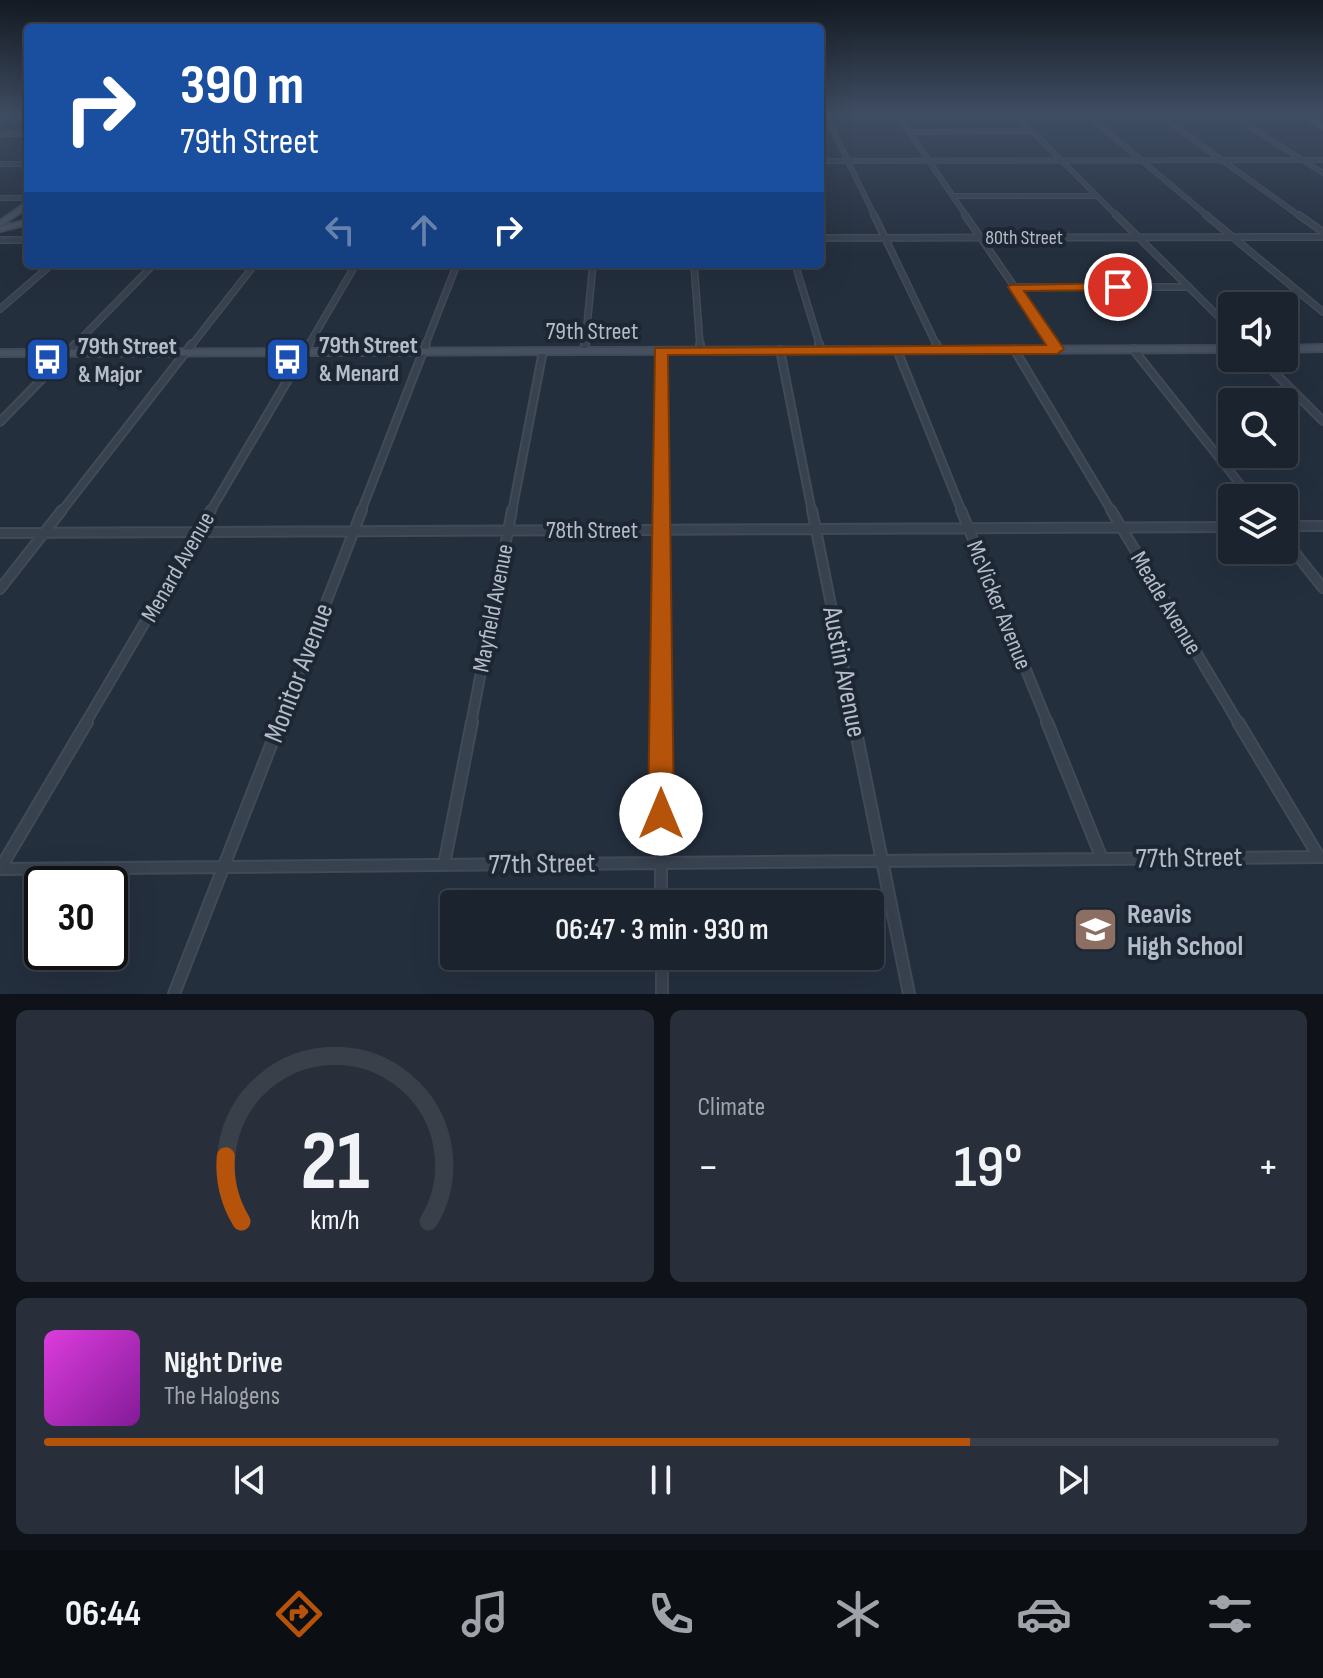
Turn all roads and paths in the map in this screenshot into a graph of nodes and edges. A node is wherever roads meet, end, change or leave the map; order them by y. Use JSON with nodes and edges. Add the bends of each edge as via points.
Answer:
{"nodes":[{"id":1,"x":1273,"y":160,"type":"edge"},
{"id":2,"x":1304,"y":160,"type":"edge"},
{"id":3,"x":824,"y":161,"type":"edge"},
{"id":4,"x":847,"y":161,"type":"junction"},
{"id":5,"x":929,"y":161,"type":"junction"},
{"id":6,"x":1062,"y":161,"type":"junction"},
{"id":7,"x":1142,"y":161,"type":"junction"},
{"id":8,"x":1223,"y":161,"type":"junction"},
{"id":9,"x":0,"y":164,"type":"edge"},
{"id":10,"x":24,"y":164,"type":"edge"},
{"id":11,"x":1323,"y":173,"type":"edge"},
{"id":12,"x":953,"y":196,"type":"junction"},
{"id":13,"x":1097,"y":196,"type":"junction"},
{"id":14,"x":0,"y":198,"type":"edge"},
{"id":15,"x":24,"y":201,"type":"edge"},
{"id":16,"x":24,"y":205,"type":"edge"},
{"id":17,"x":24,"y":214,"type":"edge"},
{"id":18,"x":24,"y":223,"type":"edge"},
{"id":19,"x":0,"y":228,"type":"edge"},
{"id":20,"x":1323,"y":234,"type":"edge"},
{"id":21,"x":1139,"y":237,"type":"junction"},
{"id":22,"x":1233,"y":237,"type":"junction"},
{"id":23,"x":824,"y":238,"type":"edge"},
{"id":24,"x":885,"y":238,"type":"junction"},
{"id":25,"x":981,"y":238,"type":"junction"},
{"id":26,"x":0,"y":240,"type":"edge"},
{"id":27,"x":24,"y":240,"type":"edge"},
{"id":28,"x":47,"y":268,"type":"edge"},
{"id":29,"x":150,"y":268,"type":"edge"},
{"id":30,"x":252,"y":268,"type":"edge"},
{"id":31,"x":354,"y":268,"type":"edge"},
{"id":32,"x":456,"y":268,"type":"edge"},
{"id":33,"x":593,"y":268,"type":"edge"},
{"id":34,"x":694,"y":268,"type":"edge"},
{"id":35,"x":796,"y":268,"type":"edge"},
{"id":36,"x":1015,"y":287,"type":"junction"},
{"id":37,"x":1189,"y":287,"type":"junction"},
{"id":38,"x":0,"y":309,"type":"edge"},
{"id":39,"x":1323,"y":312,"type":"edge"},
{"id":40,"x":1218,"y":316,"type":"edge"},
{"id":41,"x":1323,"y":348,"type":"edge"},
{"id":42,"x":1014,"y":349,"type":"junction"},
{"id":43,"x":1057,"y":349,"type":"junction"},
{"id":44,"x":1133,"y":349,"type":"junction"},
{"id":45,"x":1218,"y":349,"type":"edge"},
{"id":46,"x":1298,"y":349,"type":"edge"},
{"id":47,"x":780,"y":350,"type":"junction"},
{"id":48,"x":821,"y":350,"type":"junction"},
{"id":49,"x":897,"y":350,"type":"junction"},
{"id":50,"x":939,"y":350,"type":"junction"},
{"id":51,"x":543,"y":351,"type":"junction"},
{"id":52,"x":584,"y":351,"type":"junction"},
{"id":53,"x":660,"y":351,"type":"junction"},
{"id":54,"x":700,"y":351,"type":"junction"},
{"id":55,"x":186,"y":352,"type":"junction"},
{"id":56,"x":305,"y":352,"type":"junction"},
{"id":57,"x":424,"y":352,"type":"junction"},
{"id":58,"x":0,"y":353,"type":"edge"},
{"id":59,"x":68,"y":353,"type":"junction"},
{"id":60,"x":1274,"y":372,"type":"edge"},
{"id":61,"x":1323,"y":421,"type":"edge"},
{"id":62,"x":0,"y":422,"type":"edge"},
{"id":63,"x":1240,"y":484,"type":"edge"},
{"id":64,"x":1298,"y":526,"type":"edge"},
{"id":65,"x":1323,"y":526,"type":"edge"},
{"id":66,"x":1121,"y":527,"type":"junction"},
{"id":67,"x":1218,"y":527,"type":"edge"},
{"id":68,"x":969,"y":528,"type":"junction"},
{"id":69,"x":815,"y":529,"type":"junction"},
{"id":70,"x":661,"y":530,"type":"junction"},
{"id":71,"x":354,"y":531,"type":"junction"},
{"id":72,"x":508,"y":531,"type":"junction"},
{"id":73,"x":199,"y":532,"type":"junction"},
{"id":74,"x":0,"y":533,"type":"edge"},
{"id":75,"x":44,"y":533,"type":"junction"},
{"id":76,"x":1298,"y":557,"type":"edge"},
{"id":77,"x":1323,"y":588,"type":"edge"},
{"id":78,"x":0,"y":589,"type":"edge"},
{"id":79,"x":1321,"y":857,"type":"edge"},
{"id":80,"x":1102,"y":859,"type":"junction"},
{"id":81,"x":882,"y":861,"type":"junction"},
{"id":82,"x":661,"y":863,"type":"junction"},
{"id":83,"x":444,"y":865,"type":"junction"},
{"id":84,"x":223,"y":867,"type":"junction"},
{"id":85,"x":0,"y":869,"type":"edge"},
{"id":86,"x":661,"y":890,"type":"edge"},
{"id":87,"x":662,"y":970,"type":"edge"},
{"id":88,"x":174,"y":994,"type":"edge"},
{"id":89,"x":662,"y":994,"type":"edge"},
{"id":90,"x":909,"y":994,"type":"edge"}],
"edges":[{"from":1,"to":8,"type":"street"},
{"from":2,"to":11,"type":"street"},
{"from":3,"to":4,"type":"street"},
{"from":4,"to":5,"type":"street"},
{"from":4,"to":24,"type":"street"},
{"from":5,"to":6,"type":"street"},
{"from":5,"to":12,"type":"street"},
{"from":6,"to":7,"type":"street"},
{"from":6,"to":13,"type":"street"},
{"from":7,"to":8,"type":"street"},
{"from":7,"to":22,"type":"street"},
{"from":8,"to":20,"type":"street"},
{"from":9,"to":10,"type":"street"},
{"from":12,"to":13,"type":"street"},
{"from":12,"to":25,"type":"street"},
{"from":13,"to":21,"type":"street"},
{"from":14,"to":15,"type":"street"},
{"from":16,"to":19,"type":"main road"},
{"from":17,"to":19,"type":"main road"},
{"from":18,"to":19,"type":"main road"},
{"from":20,"to":22,"type":"street","name":"80th Street"},
{"from":21,"to":22,"type":"street","name":"80th Street"},
{"from":21,"to":25,"type":"street","name":"80th Street"},
{"from":21,"to":37,"type":"street"},
{"from":22,"to":39,"type":"street"},
{"from":23,"to":24,"type":"street","name":"80th Street"},
{"from":24,"to":25,"type":"street","name":"80th Street"},
{"from":24,"to":50,"type":"street"},
{"from":25,"to":36,"type":"street"},
{"from":26,"to":27,"type":"street"},
{"from":28,"to":38,"type":"street"},
{"from":29,"to":59,"type":"street"},
{"from":30,"to":55,"type":"street"},
{"from":31,"to":56,"type":"street","name":"Menard Avenue"},
{"from":32,"to":57,"type":"street","name":"Monitor Avenue"},
{"from":33,"to":52,"type":"street"},
{"from":34,"to":54,"type":"street"},
{"from":35,"to":48,"type":"street"},
{"from":36,"to":37,"type":"street"},
{"from":36,"to":43,"type":"street"},
{"from":37,"to":40,"type":"street"},
{"from":41,"to":46,"type":"main road"},
{"from":42,"to":43,"type":"main road","name":"79th Street"},
{"from":42,"to":50,"type":"main road","name":"79th Street"},
{"from":42,"to":66,"type":"street","name":"Meade Avenue"},
{"from":43,"to":44,"type":"main road","name":"79th Street"},
{"from":44,"to":45,"type":"main road","name":"79th Street"},
{"from":44,"to":63,"type":"street"},
{"from":47,"to":48,"type":"main road","name":"79th Street"},
{"from":47,"to":54,"type":"main road","name":"79th Street"},
{"from":47,"to":69,"type":"street","name":"Austin Avenue"},
{"from":48,"to":49,"type":"main road","name":"79th Street"},
{"from":49,"to":50,"type":"main road","name":"79th Street"},
{"from":49,"to":68,"type":"street","name":"McVicker Avenue"},
{"from":51,"to":52,"type":"main road","name":"79th Street"},
{"from":51,"to":57,"type":"main road","name":"79th Street"},
{"from":51,"to":72,"type":"street","name":"Mayfield Avenue"},
{"from":52,"to":53,"type":"main road","name":"79th Street"},
{"from":53,"to":54,"type":"main road","name":"79th Street"},
{"from":53,"to":70,"type":"street"},
{"from":55,"to":56,"type":"main road","name":"79th Street"},
{"from":55,"to":59,"type":"main road","name":"79th Street"},
{"from":55,"to":75,"type":"street"},
{"from":56,"to":57,"type":"main road","name":"79th Street"},
{"from":56,"to":73,"type":"street","name":"Menard Avenue"},
{"from":57,"to":71,"type":"street","name":"Monitor Avenue"},
{"from":58,"to":59,"type":"main road","name":"79th Street"},
{"from":59,"to":62,"type":"street"},
{"from":60,"to":61,"type":"street"},
{"from":64,"to":65,"type":"street"},
{"from":66,"to":67,"type":"street","name":"78th Street"},
{"from":66,"to":68,"type":"street","name":"78th Street"},
{"from":66,"to":79,"type":"street","name":"Meade Avenue"},
{"from":68,"to":69,"type":"street","name":"78th Street"},
{"from":68,"to":80,"type":"street","name":"McVicker Avenue"},
{"from":69,"to":70,"type":"street","name":"78th Street"},
{"from":69,"to":81,"type":"street","name":"Austin Avenue"},
{"from":70,"to":72,"type":"street","name":"78th Street"},
{"from":70,"to":82,"type":"street"},
{"from":71,"to":72,"type":"street","name":"78th Street"},
{"from":71,"to":73,"type":"street","name":"78th Street"},
{"from":71,"to":84,"type":"street","name":"Monitor Avenue"},
{"from":72,"to":83,"type":"street","name":"Mayfield Avenue"},
{"from":73,"to":75,"type":"street","name":"78th Street"},
{"from":73,"to":85,"type":"street","name":"Menard Avenue"},
{"from":74,"to":75,"type":"street","name":"78th Street"},
{"from":75,"to":78,"type":"street"},
{"from":76,"to":77,"type":"street"},
{"from":79,"to":80,"type":"street","name":"77th Street"},
{"from":80,"to":81,"type":"street","name":"77th Street"},
{"from":81,"to":82,"type":"street","name":"77th Street"},
{"from":81,"to":90,"type":"street","name":"Austin Avenue"},
{"from":82,"to":83,"type":"street","name":"77th Street"},
{"from":82,"to":86,"type":"street"},
{"from":83,"to":84,"type":"street","name":"77th Street"},
{"from":84,"to":85,"type":"street","name":"77th Street"},
{"from":84,"to":88,"type":"street","name":"Monitor Avenue"},
{"from":87,"to":89,"type":"street"}]}
